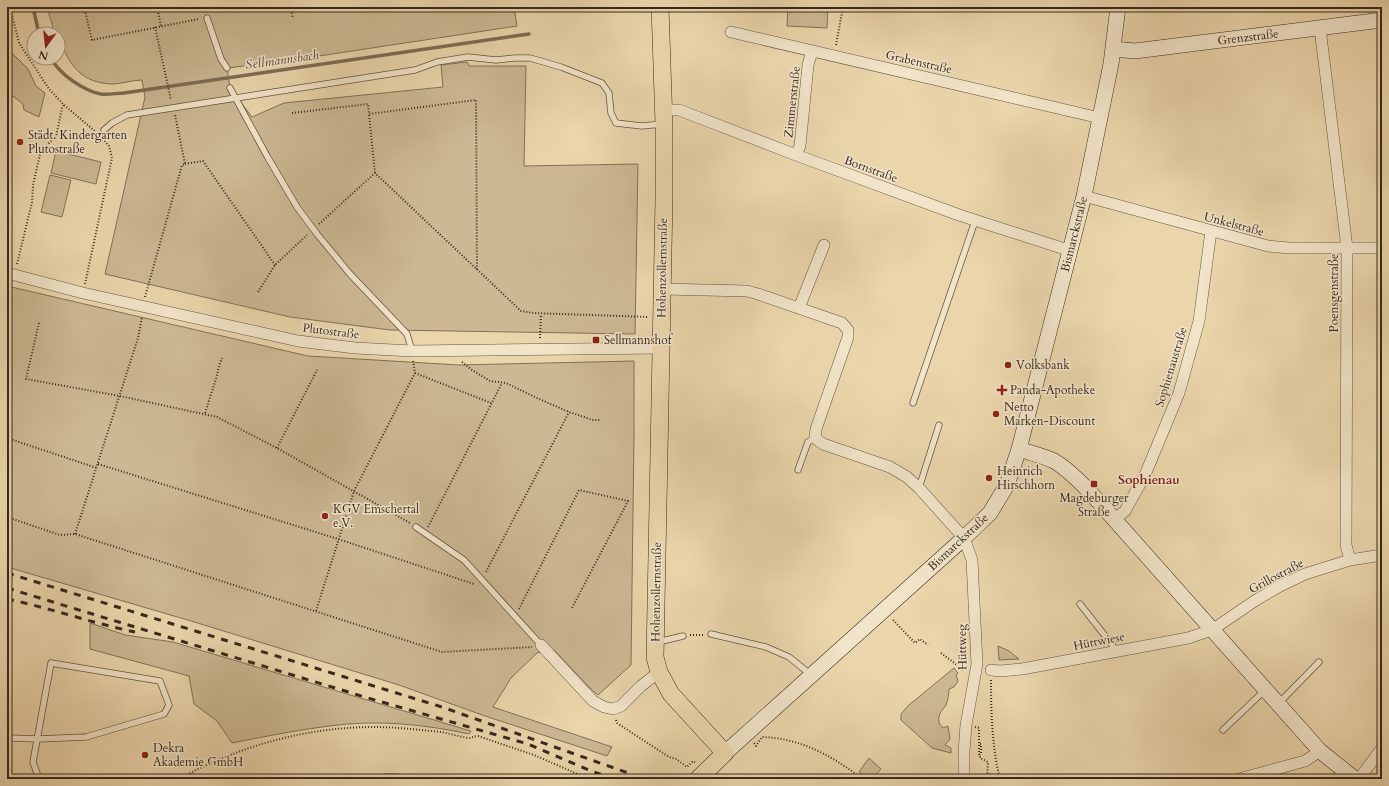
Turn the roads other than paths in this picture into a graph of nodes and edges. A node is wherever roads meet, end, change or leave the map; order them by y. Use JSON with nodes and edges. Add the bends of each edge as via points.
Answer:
{"nodes":[{"id":1,"x":660,"y":7,"type":"edge"},
{"id":2,"x":1118,"y":7,"type":"edge"},
{"id":3,"x":206,"y":18,"type":"road end"},
{"id":4,"x":1382,"y":20,"type":"edge"},
{"id":5,"x":1320,"y":28,"type":"junction"},
{"id":6,"x":731,"y":32,"type":"dead end"},
{"id":7,"x":1114,"y":50,"type":"junction"},
{"id":8,"x":812,"y":51,"type":"junction"},
{"id":9,"x":227,"y":68,"type":"dead end"},
{"id":10,"x":230,"y":88,"type":"dead end"},
{"id":11,"x":236,"y":99,"type":"junction"},
{"id":12,"x":664,"y":117,"type":"junction"},
{"id":13,"x":1100,"y":118,"type":"junction"},
{"id":14,"x":104,"y":130,"type":"dead end"},
{"id":15,"x":796,"y":155,"type":"junction"},
{"id":16,"x":1084,"y":196,"type":"junction"},
{"id":17,"x":975,"y":221,"type":"junction"},
{"id":18,"x":1211,"y":231,"type":"junction"},
{"id":19,"x":824,"y":245,"type":"dead end"},
{"id":20,"x":1347,"y":248,"type":"junction"},
{"id":21,"x":1382,"y":248,"type":"edge"},
{"id":22,"x":1071,"y":251,"type":"junction"},
{"id":23,"x":10,"y":274,"type":"edge"},
{"id":24,"x":662,"y":289,"type":"junction"},
{"id":25,"x":799,"y":308,"type":"junction"},
{"id":26,"x":660,"y":348,"type":"junction"},
{"id":27,"x":412,"y":351,"type":"junction"},
{"id":28,"x":913,"y":403,"type":"dead end"},
{"id":29,"x":939,"y":425,"type":"dead end"},
{"id":30,"x":816,"y":438,"type":"junction"},
{"id":31,"x":1019,"y":449,"type":"junction"},
{"id":32,"x":798,"y":470,"type":"dead end"},
{"id":33,"x":919,"y":488,"type":"junction"},
{"id":34,"x":1114,"y":520,"type":"junction"},
{"id":35,"x":416,"y":527,"type":"road end"},
{"id":36,"x":964,"y":538,"type":"junction"},
{"id":37,"x":1382,"y":555,"type":"edge"},
{"id":38,"x":1350,"y":560,"type":"junction"},
{"id":39,"x":1080,"y":604,"type":"dead end"},
{"id":40,"x":1212,"y":630,"type":"junction"},
{"id":41,"x":711,"y":634,"type":"road end"},
{"id":42,"x":683,"y":636,"type":"road end"},
{"id":43,"x":655,"y":643,"type":"junction"},
{"id":44,"x":541,"y":645,"type":"joint"},
{"id":45,"x":1116,"y":651,"type":"junction"},
{"id":46,"x":1319,"y":662,"type":"dead end"},
{"id":47,"x":991,"y":670,"type":"road end"},
{"id":48,"x":659,"y":672,"type":"junction"},
{"id":49,"x":812,"y":676,"type":"junction"},
{"id":50,"x":1265,"y":690,"type":"junction"},
{"id":51,"x":1278,"y":704,"type":"junction"},
{"id":52,"x":1223,"y":730,"type":"dead end"},
{"id":53,"x":7,"y":738,"type":"edge"},
{"id":54,"x":38,"y":739,"type":"junction"},
{"id":55,"x":1382,"y":748,"type":"edge"},
{"id":56,"x":1320,"y":751,"type":"junction"},
{"id":57,"x":725,"y":753,"type":"junction"},
{"id":58,"x":693,"y":773,"type":"edge"},
{"id":59,"x":39,"y":779,"type":"edge"},
{"id":60,"x":387,"y":779,"type":"edge"},
{"id":61,"x":396,"y":779,"type":"edge"},
{"id":62,"x":964,"y":779,"type":"edge"},
{"id":63,"x":1239,"y":779,"type":"edge"},
{"id":64,"x":1355,"y":779,"type":"edge"},
{"id":65,"x":1359,"y":779,"type":"edge"}],
"edges":[{"from":1,"to":12,"type":"main road","name":"Hohenzollernstraße"},
{"from":2,"to":7,"type":"main road","name":"Bismarckstraße"},
{"from":3,"to":9,"type":"lane","via":[[221,59]]},
{"from":4,"to":5,"type":"main road","name":"Grenzstraße"},
{"from":5,"to":7,"type":"main road","name":"Grenzstraße","via":[[1135,51]]},
{"from":5,"to":20,"type":"street","name":"Poensgenstraße"},
{"from":6,"to":8,"type":"street","name":"Grabenstraße"},
{"from":7,"to":13,"type":"main road","name":"Bismarckstraße"},
{"from":8,"to":13,"type":"street","name":"Grabenstraße"},
{"from":8,"to":15,"type":"street","name":"Zimmerstraße","via":[[808,65],[800,146]]},
{"from":10,"to":11,"type":"lane"},
{"from":11,"to":12,"type":"lane","via":[[415,70],[437,62],[468,57],[496,60],[530,58],[602,83],[609,93],[611,114],[616,123],[642,126]]},
{"from":11,"to":14,"type":"lane","via":[[127,115]]},
{"from":11,"to":27,"type":"lane","via":[[297,207],[350,274],[407,334]]},
{"from":12,"to":15,"type":"street","name":"Bornstraße","via":[[679,110]]},
{"from":12,"to":24,"type":"main road","name":"Hohenzollernstraße"},
{"from":13,"to":16,"type":"main road","name":"Bismarckstraße"},
{"from":15,"to":17,"type":"street","name":"Bornstraße"},
{"from":16,"to":18,"type":"street","name":"Unkelstraße"},
{"from":16,"to":22,"type":"main road","name":"Bismarckstraße"},
{"from":17,"to":22,"type":"street","name":"Bornstraße"},
{"from":17,"to":28,"type":"lane"},
{"from":18,"to":20,"type":"street","name":"Unkelstraße","via":[[1268,246]]},
{"from":18,"to":34,"type":"street","name":"Sophienaustraße","via":[[1199,321],[1179,393],[1145,475],[1125,511]]},
{"from":19,"to":25,"type":"street"},
{"from":20,"to":21,"type":"street","name":"Unkelstraße"},
{"from":20,"to":38,"type":"street","name":"Poensgenstraße","via":[[1346,545]]},
{"from":22,"to":31,"type":"main road","name":"Bismarckstraße"},
{"from":23,"to":27,"type":"street","name":"Plutostraße","via":[[298,341]]},
{"from":24,"to":25,"type":"street","via":[[747,291]]},
{"from":24,"to":26,"type":"main road","name":"Hohenzollernstraße"},
{"from":25,"to":30,"type":"street","via":[[842,323],[848,330],[848,337],[816,429]]},
{"from":26,"to":27,"type":"street","name":"Plutostraße"},
{"from":26,"to":43,"type":"main road","name":"Hohenzollernstraße"},
{"from":29,"to":33,"type":"lane"},
{"from":30,"to":32,"type":"lane","via":[[808,442]]},
{"from":30,"to":33,"type":"street","via":[[823,444],[890,468],[907,477]]},
{"from":31,"to":34,"type":"main road","via":[[1053,460],[1065,468]]},
{"from":31,"to":36,"type":"main road","name":"Bismarckstraße","via":[[1006,485],[990,513]]},
{"from":33,"to":36,"type":"street"},
{"from":34,"to":40,"type":"main road"},
{"from":35,"to":44,"type":"lane","via":[[464,560]]},
{"from":36,"to":49,"type":"main road","name":"Bismarckstraße"},
{"from":36,"to":62,"type":"street","name":"Hüttweg","via":[[972,560],[977,664],[966,725]]},
{"from":37,"to":38,"type":"street","name":"Grillostraße"},
{"from":38,"to":40,"type":"street","name":"Grillostraße","via":[[1305,574],[1280,586]]},
{"from":39,"to":45,"type":"lane"},
{"from":40,"to":45,"type":"street","name":"Hüttwiese","via":[[1188,638]]},
{"from":40,"to":50,"type":"main road"},
{"from":41,"to":49,"type":"lane","via":[[766,647],[789,657]]},
{"from":42,"to":43,"type":"lane"},
{"from":43,"to":48,"type":"main road","name":"Hohenzollernstraße"},
{"from":44,"to":48,"type":"street","via":[[593,701],[612,709],[621,706]]},
{"from":45,"to":47,"type":"street","name":"Hüttwiese","via":[[1022,669]]},
{"from":46,"to":51,"type":"lane"},
{"from":48,"to":57,"type":"main road","name":"Hohenzollernstraße","via":[[671,694]]},
{"from":49,"to":57,"type":"main road","name":"Bismarckstraße"},
{"from":50,"to":51,"type":"main road"},
{"from":50,"to":52,"type":"lane"},
{"from":51,"to":56,"type":"main road"},
{"from":53,"to":54,"type":"lane"},
{"from":54,"to":54,"type":"lane","via":[[86,737],[164,714],[169,705],[160,681],[51,663]]},
{"from":54,"to":59,"type":"lane","via":[[33,762]]},
{"from":55,"to":65,"type":"street"},
{"from":56,"to":63,"type":"street","via":[[1305,761]]},
{"from":56,"to":64,"type":"main road"},
{"from":57,"to":58,"type":"main road","name":"Bismarckstraße"},
{"from":60,"to":61,"type":"street"}]}
